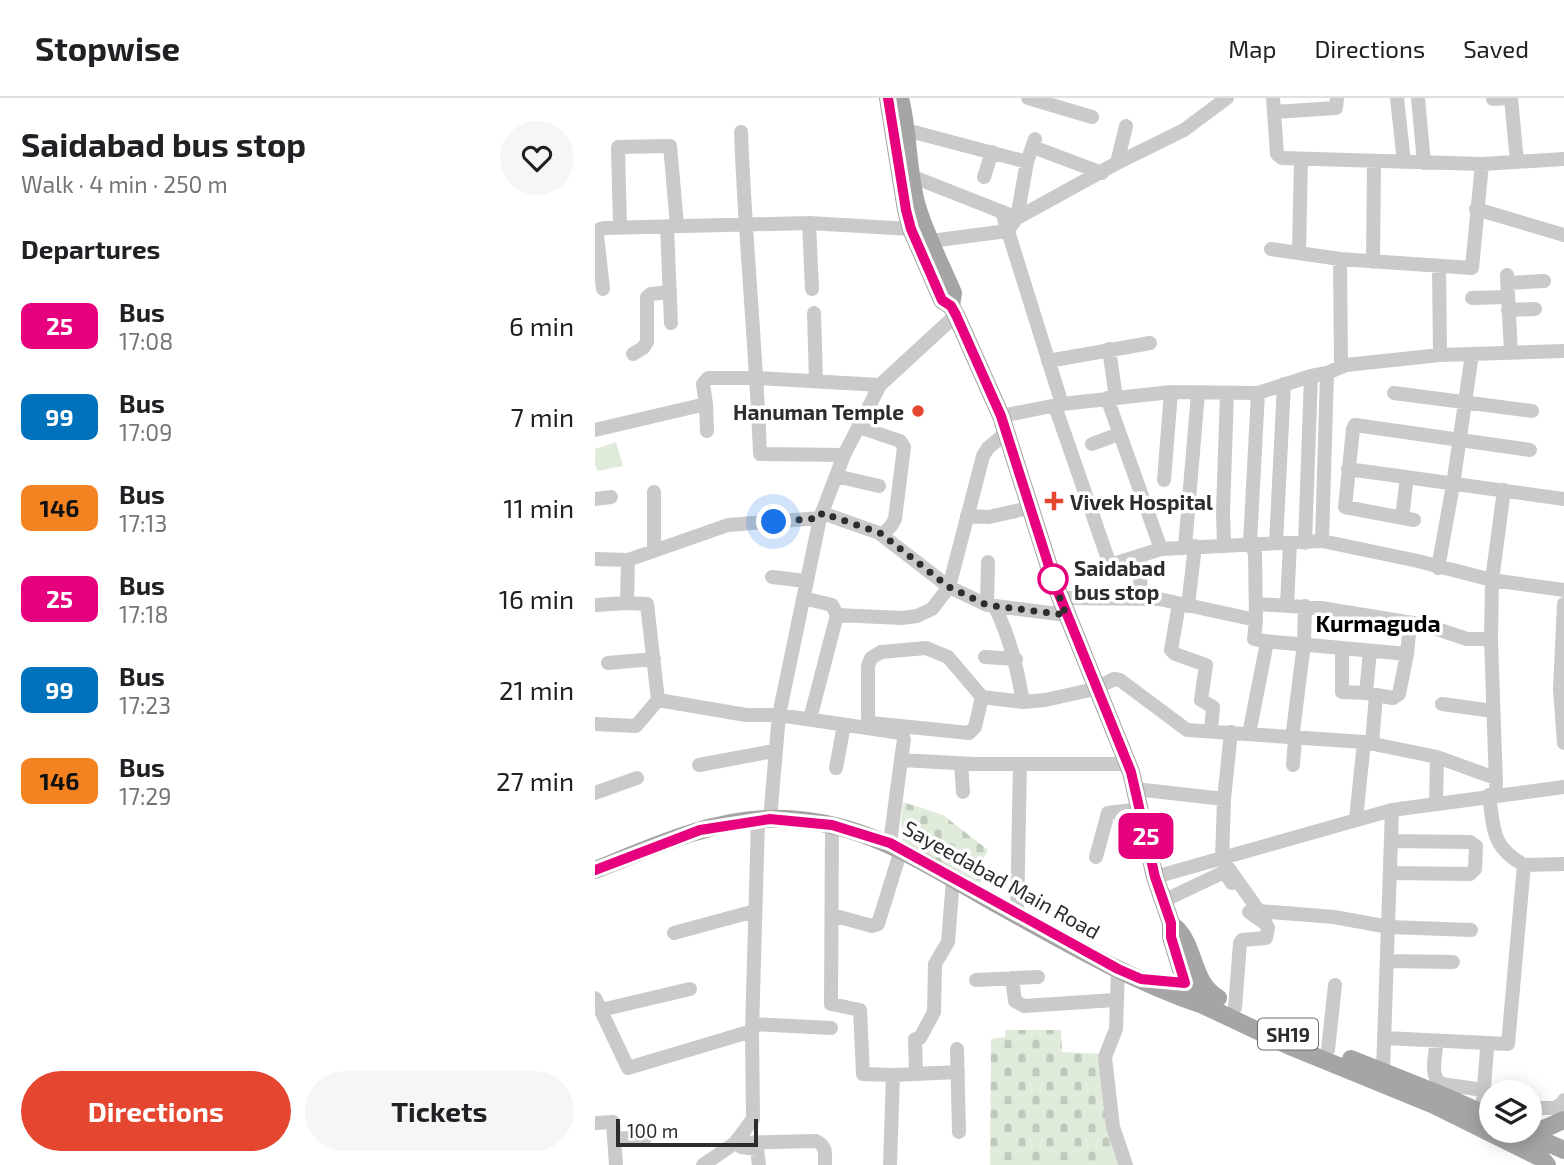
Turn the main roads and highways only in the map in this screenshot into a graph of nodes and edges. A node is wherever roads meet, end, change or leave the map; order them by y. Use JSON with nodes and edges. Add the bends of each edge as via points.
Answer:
{"nodes":[{"id":1,"x":888,"y":98,"type":"edge"},
{"id":2,"x":900,"y":98,"type":"edge"},
{"id":3,"x":900,"y":130,"type":"junction"},
{"id":4,"x":954,"y":310,"type":"junction"},
{"id":5,"x":595,"y":870,"type":"edge"},
{"id":6,"x":1195,"y":992,"type":"junction"},
{"id":7,"x":1479,"y":1108,"type":"edge"},
{"id":8,"x":1564,"y":1120,"type":"edge"},
{"id":9,"x":1542,"y":1129,"type":"edge"},
{"id":10,"x":1542,"y":1141,"type":"edge"},
{"id":11,"x":1564,"y":1151,"type":"edge"},
{"id":12,"x":1548,"y":1163,"type":"edge"}],
"edges":[{"from":1,"to":3,"type":"main road"},
{"from":2,"to":3,"type":"main road"},
{"from":3,"to":4,"type":"main road","via":[[918,207],[953,293]]},
{"from":3,"to":4,"type":"main road","via":[[899,177],[911,229],[942,300]]},
{"from":4,"to":6,"type":"main road","via":[[1004,425],[1063,606],[1127,764],[1155,877],[1171,923],[1182,934]]},
{"from":5,"to":6,"type":"main road","name":"Sayeedabad Main Road","via":[[700,830],[764,819],[832,825],[896,846],[1118,969]]},
{"from":6,"to":7,"type":"main road","number":"SH19"},
{"from":6,"to":12,"type":"main road","number":"SH19","via":[[1292,1047],[1434,1105]]},
{"from":8,"to":9,"type":"main road"},
{"from":10,"to":11,"type":"main road"},
{"from":11,"to":12,"type":"main road"}]}
